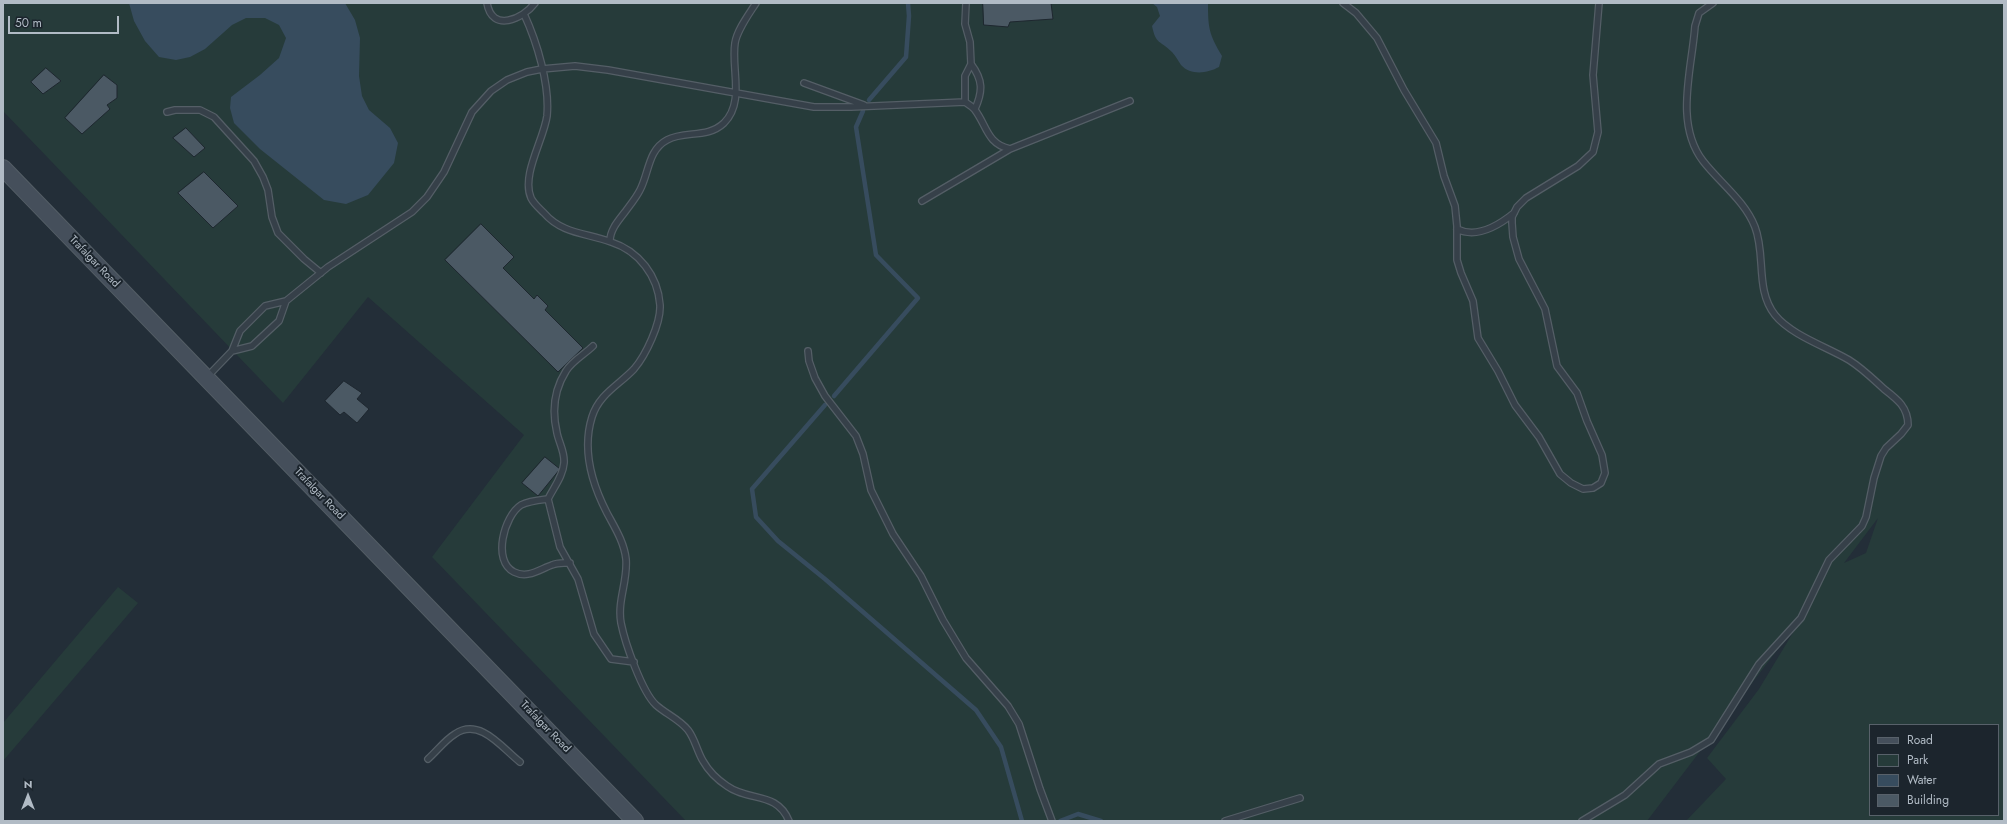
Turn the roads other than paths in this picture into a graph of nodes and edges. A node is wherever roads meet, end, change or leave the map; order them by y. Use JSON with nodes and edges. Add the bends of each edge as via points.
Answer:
{"nodes":[{"id":1,"x":487,"y":3,"type":"edge"},
{"id":2,"x":535,"y":3,"type":"edge"},
{"id":3,"x":756,"y":3,"type":"edge"},
{"id":4,"x":966,"y":3,"type":"edge"},
{"id":5,"x":1344,"y":3,"type":"edge"},
{"id":6,"x":1599,"y":3,"type":"edge"},
{"id":7,"x":1713,"y":3,"type":"edge"},
{"id":8,"x":524,"y":14,"type":"junction"},
{"id":9,"x":971,"y":64,"type":"junction"},
{"id":10,"x":542,"y":69,"type":"junction"},
{"id":11,"x":804,"y":83,"type":"dead end"},
{"id":12,"x":736,"y":93,"type":"junction"},
{"id":13,"x":1130,"y":101,"type":"dead end"},
{"id":14,"x":965,"y":102,"type":"junction"},
{"id":15,"x":866,"y":106,"type":"junction"},
{"id":16,"x":975,"y":109,"type":"junction"},
{"id":17,"x":166,"y":112,"type":"dead end"},
{"id":18,"x":1010,"y":149,"type":"junction"},
{"id":19,"x":3,"y":168,"type":"edge"},
{"id":20,"x":922,"y":201,"type":"dead end"},
{"id":21,"x":1514,"y":212,"type":"junction"},
{"id":22,"x":1457,"y":229,"type":"junction"},
{"id":23,"x":610,"y":241,"type":"junction"},
{"id":24,"x":321,"y":273,"type":"junction"},
{"id":25,"x":286,"y":301,"type":"junction"},
{"id":26,"x":593,"y":346,"type":"dead end"},
{"id":27,"x":232,"y":351,"type":"junction"},
{"id":28,"x":808,"y":351,"type":"dead end"},
{"id":29,"x":207,"y":378,"type":"junction"},
{"id":30,"x":548,"y":499,"type":"junction"},
{"id":31,"x":570,"y":563,"type":"junction"},
{"id":32,"x":634,"y":662,"type":"junction"},
{"id":33,"x":428,"y":759,"type":"dead end"},
{"id":34,"x":520,"y":762,"type":"dead end"},
{"id":35,"x":1300,"y":798,"type":"dead end"},
{"id":36,"x":635,"y":821,"type":"edge"},
{"id":37,"x":789,"y":821,"type":"edge"},
{"id":38,"x":1052,"y":821,"type":"edge"},
{"id":39,"x":1225,"y":821,"type":"edge"},
{"id":40,"x":1582,"y":821,"type":"edge"}],
"edges":[{"from":1,"to":8,"type":"lane","via":[[492,15],[501,20],[516,19]]},
{"from":2,"to":8,"type":"lane"},
{"from":3,"to":12,"type":"lane","via":[[735,42]]},
{"from":4,"to":9,"type":"lane","via":[[965,24],[970,42]]},
{"from":5,"to":22,"type":"lane","via":[[1375,35],[1404,90],[1432,134],[1453,198]]},
{"from":6,"to":21,"type":"lane","via":[[1593,75],[1598,132],[1593,152],[1578,166],[1526,198]]},
{"from":7,"to":40,"type":"lane","via":[[1699,13],[1694,26],[1687,110],[1694,149],[1749,214],[1756,233],[1767,300],[1774,314],[1787,326],[1865,371],[1904,406],[1908,424],[1906,430],[1881,456],[1862,526],[1829,560],[1801,618],[1759,664],[1711,740],[1691,752],[1659,764],[1625,795]]},
{"from":8,"to":10,"type":"lane","via":[[534,35]]},
{"from":9,"to":14,"type":"lane","via":[[965,76]]},
{"from":9,"to":16,"type":"lane","via":[[979,75],[981,95]]},
{"from":10,"to":12,"type":"lane","via":[[575,66],[608,70]]},
{"from":10,"to":23,"type":"lane","via":[[547,115],[530,176],[531,198],[554,223],[579,234]]},
{"from":10,"to":24,"type":"lane","via":[[507,80],[491,91],[472,112],[444,172],[427,196],[412,212]]},
{"from":11,"to":15,"type":"lane"},
{"from":12,"to":15,"type":"lane","via":[[814,107]]},
{"from":12,"to":23,"type":"lane","via":[[736,100],[729,116],[718,128],[701,134],[672,137],[658,146],[640,190],[612,230]]},
{"from":13,"to":18,"type":"lane"},
{"from":14,"to":15,"type":"lane"},
{"from":14,"to":16,"type":"lane"},
{"from":16,"to":18,"type":"lane","via":[[987,133],[999,147]]},
{"from":17,"to":24,"type":"lane","via":[[200,110],[214,117],[254,161],[263,177],[278,233],[304,260]]},
{"from":18,"to":20,"type":"lane"},
{"from":19,"to":29,"type":"main road","name":"Trafalgar Road"},
{"from":21,"to":22,"type":"lane","via":[[1482,232],[1471,233]]},
{"from":21,"to":22,"type":"lane","via":[[1514,243],[1519,258],[1542,300],[1555,360],[1577,393],[1602,454],[1605,473],[1601,483],[1593,488],[1583,489],[1570,483],[1560,474],[1539,437],[1515,405],[1478,338],[1473,301],[1457,260]]},
{"from":23,"to":32,"type":"lane","via":[[644,263],[654,281],[660,304],[656,328],[643,355],[634,369],[601,398],[592,418],[588,438],[589,463],[595,486],[619,535],[626,559],[620,607],[621,623]]},
{"from":24,"to":25,"type":"lane"},
{"from":25,"to":27,"type":"lane","via":[[265,306],[240,331]]},
{"from":25,"to":27,"type":"lane","via":[[279,321],[252,346]]},
{"from":26,"to":30,"type":"lane","via":[[566,370],[554,404],[557,435],[563,449],[564,463],[561,477]]},
{"from":27,"to":29,"type":"lane"},
{"from":28,"to":38,"type":"lane","via":[[815,378],[825,396],[856,436],[871,490],[893,534],[921,576],[966,658],[1008,706],[1020,724]]},
{"from":29,"to":36,"type":"main road","name":"Trafalgar Road"},
{"from":30,"to":31,"type":"lane","via":[[560,547]]},
{"from":30,"to":31,"type":"lane","via":[[522,505],[514,513],[502,541],[504,559],[514,572],[523,575],[559,563]]},
{"from":31,"to":32,"type":"lane","via":[[578,579],[594,634],[602,648],[611,659]]},
{"from":32,"to":37,"type":"lane","via":[[653,702],[678,719],[689,732],[710,771],[734,790],[776,803],[782,807]]},
{"from":33,"to":34,"type":"lane","via":[[451,737],[464,729],[478,730],[492,738]]},
{"from":35,"to":39,"type":"lane"}]}
